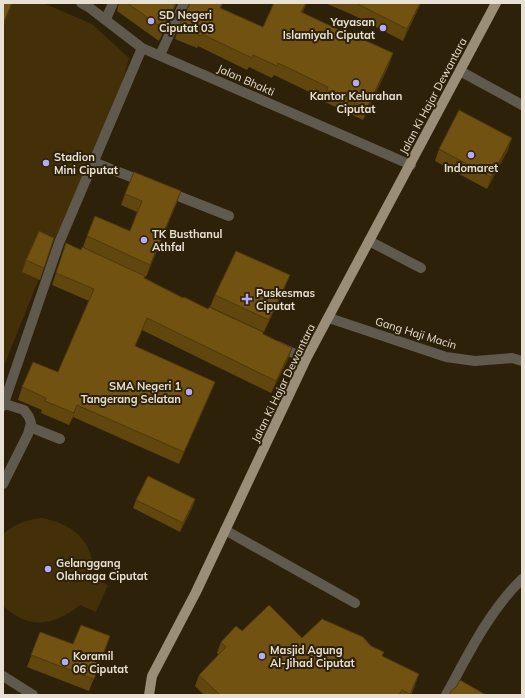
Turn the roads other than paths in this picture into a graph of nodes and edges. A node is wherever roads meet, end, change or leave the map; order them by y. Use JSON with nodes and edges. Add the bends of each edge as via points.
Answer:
{"nodes":[{"id":1,"x":81,"y":3,"type":"edge"},
{"id":2,"x":113,"y":3,"type":"edge"},
{"id":3,"x":184,"y":3,"type":"edge"},
{"id":4,"x":496,"y":3,"type":"edge"},
{"id":5,"x":106,"y":19,"type":"junction"},
{"id":6,"x":142,"y":48,"type":"junction"},
{"id":7,"x":160,"y":55,"type":"junction"},
{"id":8,"x":460,"y":71,"type":"junction"},
{"id":9,"x":522,"y":105,"type":"edge"},
{"id":10,"x":93,"y":162,"type":"junction"},
{"id":11,"x":411,"y":165,"type":"junction"},
{"id":12,"x":229,"y":216,"type":"dead end"},
{"id":13,"x":369,"y":241,"type":"junction"},
{"id":14,"x":421,"y":268,"type":"dead end"},
{"id":15,"x":329,"y":318,"type":"junction"},
{"id":16,"x":271,"y":342,"type":"edge"},
{"id":17,"x":306,"y":359,"type":"junction"},
{"id":18,"x":522,"y":361,"type":"edge"},
{"id":19,"x":4,"y":405,"type":"edge"},
{"id":20,"x":30,"y":427,"type":"junction"},
{"id":21,"x":60,"y":439,"type":"dead end"},
{"id":22,"x":3,"y":484,"type":"edge"},
{"id":23,"x":225,"y":530,"type":"junction"},
{"id":24,"x":522,"y":579,"type":"edge"},
{"id":25,"x":355,"y":603,"type":"dead end"},
{"id":26,"x":3,"y":676,"type":"edge"},
{"id":27,"x":33,"y":695,"type":"edge"},
{"id":28,"x":148,"y":695,"type":"edge"},
{"id":29,"x":446,"y":695,"type":"edge"}],
"edges":[{"from":1,"to":5,"type":"street","name":"Jalan Bhakti"},
{"from":2,"to":5,"type":"street"},
{"from":3,"to":7,"type":"street"},
{"from":4,"to":8,"type":"main road","name":"Jalan Ki Hajar Dewantara"},
{"from":5,"to":6,"type":"street","name":"Jalan Bhakti"},
{"from":6,"to":7,"type":"street","name":"Jalan Bhakti"},
{"from":6,"to":10,"type":"street"},
{"from":7,"to":11,"type":"street","name":"Jalan Bhakti"},
{"from":8,"to":9,"type":"street"},
{"from":8,"to":11,"type":"main road","name":"Jalan Ki Hajar Dewantara"},
{"from":10,"to":12,"type":"street"},
{"from":10,"to":19,"type":"street"},
{"from":11,"to":13,"type":"main road","name":"Jalan Ki Hajar Dewantara"},
{"from":13,"to":14,"type":"street"},
{"from":13,"to":15,"type":"main road","name":"Jalan Ki Hajar Dewantara"},
{"from":15,"to":17,"type":"main road","name":"Jalan Ki Hajar Dewantara"},
{"from":15,"to":18,"type":"street","name":"Gang Haji Macin","via":[[446,357],[475,361],[512,358]]},
{"from":16,"to":17,"type":"street"},
{"from":17,"to":23,"type":"main road","name":"Jalan Ki Hajar Dewantara"},
{"from":19,"to":20,"type":"street","via":[[24,410],[29,417]]},
{"from":20,"to":21,"type":"street"},
{"from":20,"to":22,"type":"street"},
{"from":23,"to":25,"type":"street"},
{"from":23,"to":28,"type":"main road","name":"Jalan Ki Hajar Dewantara","via":[[152,676]]},
{"from":24,"to":29,"type":"street","via":[[510,590],[477,637]]},
{"from":26,"to":27,"type":"street"}]}
